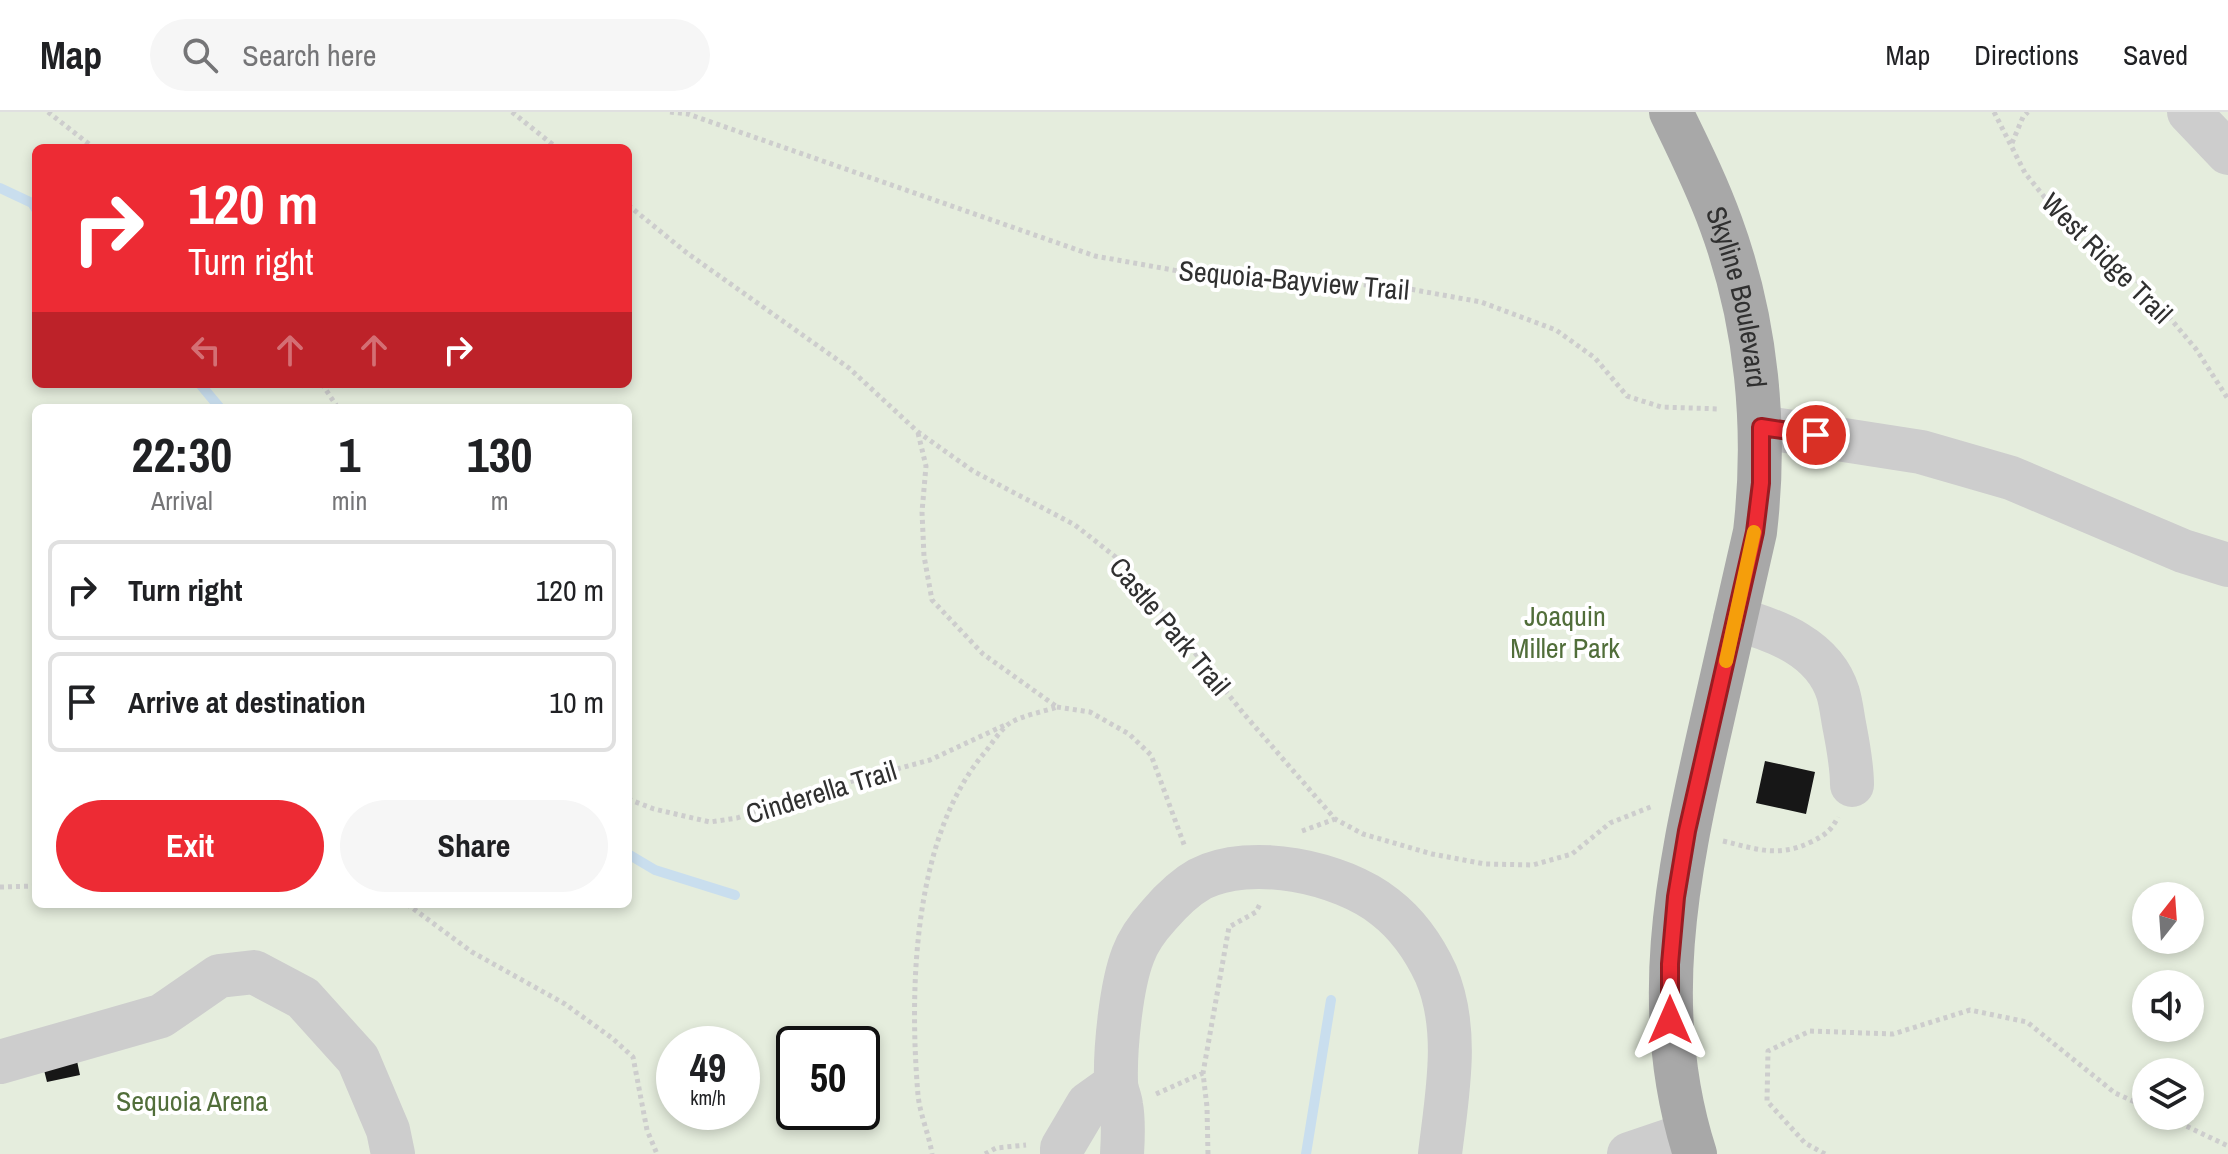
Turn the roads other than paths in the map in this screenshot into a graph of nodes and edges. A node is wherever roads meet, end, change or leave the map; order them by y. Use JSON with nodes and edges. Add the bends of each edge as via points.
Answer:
{"nodes":[{"id":1,"x":1671,"y":112,"type":"edge"},
{"id":2,"x":2189,"y":112,"type":"edge"},
{"id":3,"x":2228,"y":153,"type":"edge"},
{"id":4,"x":1761,"y":427,"type":"junction"},
{"id":5,"x":2228,"y":565,"type":"edge"},
{"id":6,"x":1735,"y":619,"type":"junction"},
{"id":7,"x":1852,"y":785,"type":"road end"},
{"id":8,"x":0,"y":1062,"type":"edge"},
{"id":9,"x":1119,"y":1096,"type":"junction"},
{"id":10,"x":1691,"y":1144,"type":"edge"},
{"id":11,"x":393,"y":1154,"type":"edge"},
{"id":12,"x":1062,"y":1154,"type":"edge"},
{"id":13,"x":1122,"y":1154,"type":"edge"},
{"id":14,"x":1440,"y":1154,"type":"edge"},
{"id":15,"x":1629,"y":1154,"type":"edge"}],
"edges":[{"from":1,"to":4,"type":"main road","name":"Skyline Boulevard","via":[[1722,225],[1755,362]]},
{"from":2,"to":3,"type":"lane"},
{"from":4,"to":5,"type":"lane","via":[[1921,452],[2011,478]]},
{"from":4,"to":6,"type":"main road","name":"Skyline Boulevard","via":[[1755,532]]},
{"from":6,"to":7,"type":"lane","via":[[1797,642],[1818,659],[1837,690]]},
{"from":6,"to":10,"type":"main road","name":"Skyline Boulevard","via":[[1687,831],[1671,951],[1670,1020]]},
{"from":8,"to":11,"type":"lane","via":[[161,1016],[219,976],[254,972],[303,998],[358,1059]]},
{"from":9,"to":12,"type":"lane","via":[[1088,1104]]},
{"from":9,"to":13,"type":"lane"},
{"from":9,"to":14,"type":"lane","via":[[1124,990],[1133,954],[1150,925],[1174,897],[1200,879],[1233,868],[1270,866],[1349,885],[1386,908],[1419,942],[1449,1012]]},
{"from":10,"to":15,"type":"lane"}]}
